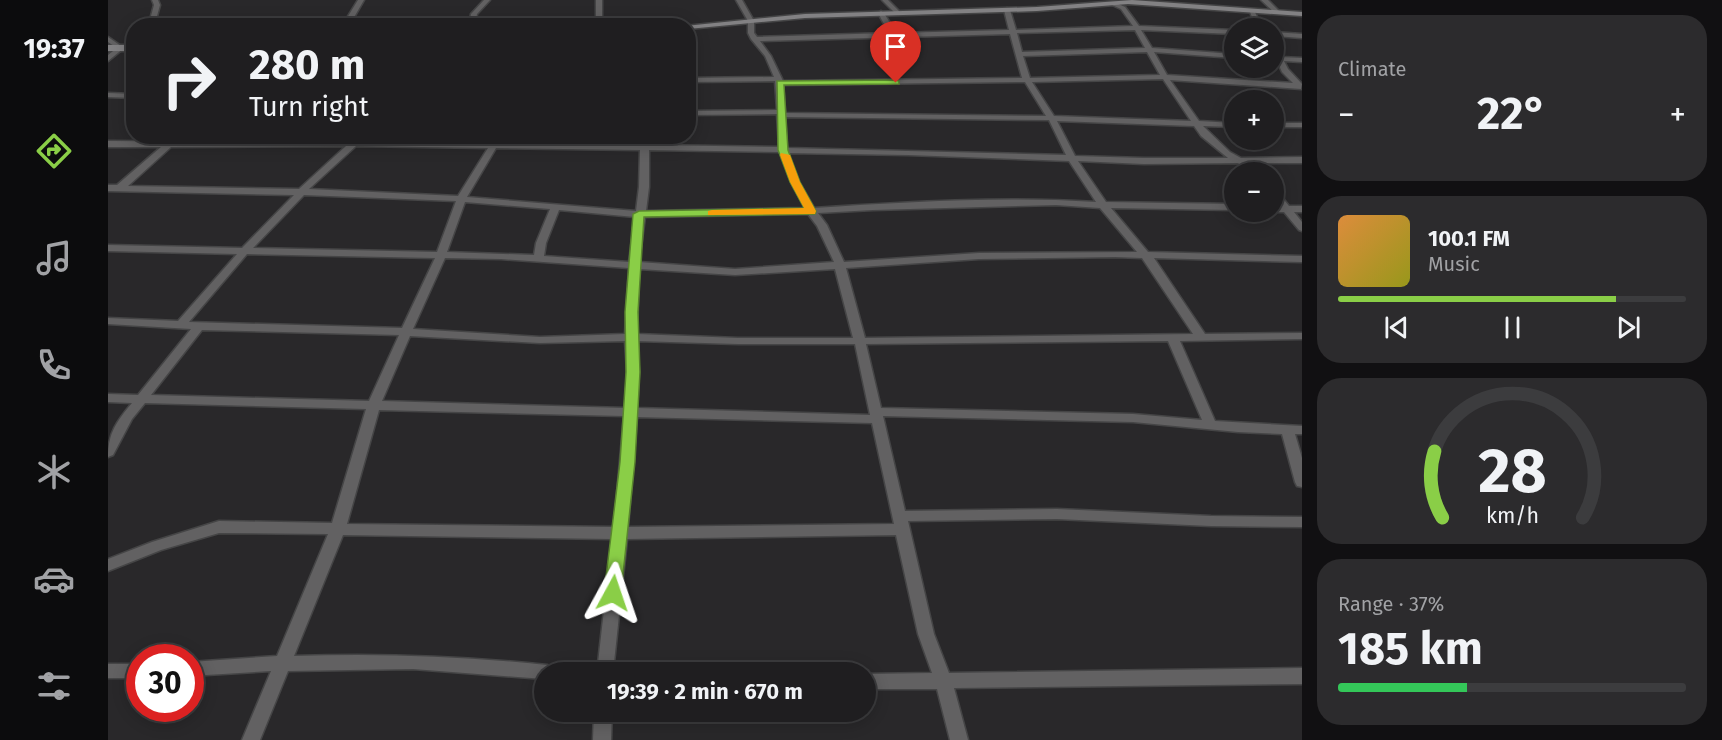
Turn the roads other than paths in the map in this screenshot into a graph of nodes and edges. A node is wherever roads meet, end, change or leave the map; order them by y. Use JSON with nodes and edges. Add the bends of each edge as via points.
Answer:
{"nodes":[{"id":1,"x":155,"y":0,"type":"edge"},
{"id":2,"x":361,"y":0,"type":"edge"},
{"id":3,"x":487,"y":0,"type":"edge"},
{"id":4,"x":599,"y":0,"type":"edge"},
{"id":5,"x":739,"y":0,"type":"edge"},
{"id":6,"x":885,"y":0,"type":"edge"},
{"id":7,"x":1263,"y":0,"type":"edge"},
{"id":8,"x":1113,"y":2,"type":"edge"},
{"id":9,"x":1007,"y":10,"type":"junction"},
{"id":10,"x":1251,"y":10,"type":"junction"},
{"id":11,"x":897,"y":12,"type":"junction"},
{"id":12,"x":1277,"y":12,"type":"junction"},
{"id":13,"x":881,"y":13,"type":"junction"},
{"id":14,"x":1302,"y":14,"type":"edge"},
{"id":15,"x":156,"y":18,"type":"edge"},
{"id":16,"x":350,"y":18,"type":"edge"},
{"id":17,"x":473,"y":18,"type":"edge"},
{"id":18,"x":600,"y":18,"type":"edge"},
{"id":19,"x":1255,"y":18,"type":"edge"},
{"id":20,"x":750,"y":21,"type":"junction"},
{"id":21,"x":696,"y":26,"type":"edge"},
{"id":22,"x":1137,"y":28,"type":"junction"},
{"id":23,"x":1012,"y":32,"type":"junction"},
{"id":24,"x":1224,"y":32,"type":"edge"},
{"id":25,"x":893,"y":34,"type":"junction"},
{"id":26,"x":1284,"y":35,"type":"edge"},
{"id":27,"x":1302,"y":36,"type":"edge"},
{"id":28,"x":108,"y":39,"type":"edge"},
{"id":29,"x":754,"y":39,"type":"junction"},
{"id":30,"x":108,"y":48,"type":"edge"},
{"id":31,"x":121,"y":48,"type":"junction"},
{"id":32,"x":126,"y":48,"type":"edge"},
{"id":33,"x":1149,"y":50,"type":"junction"},
{"id":34,"x":1020,"y":54,"type":"junction"},
{"id":35,"x":1224,"y":55,"type":"edge"},
{"id":36,"x":108,"y":59,"type":"edge"},
{"id":37,"x":1284,"y":59,"type":"edge"},
{"id":38,"x":1302,"y":60,"type":"edge"},
{"id":39,"x":1284,"y":69,"type":"edge"},
{"id":40,"x":1165,"y":77,"type":"junction"},
{"id":41,"x":1026,"y":78,"type":"junction"},
{"id":42,"x":696,"y":80,"type":"edge"},
{"id":43,"x":779,"y":81,"type":"junction"},
{"id":44,"x":1301,"y":87,"type":"edge"},
{"id":45,"x":108,"y":94,"type":"edge"},
{"id":46,"x":126,"y":95,"type":"edge"},
{"id":47,"x":782,"y":113,"type":"junction"},
{"id":48,"x":696,"y":114,"type":"edge"},
{"id":49,"x":1052,"y":118,"type":"junction"},
{"id":50,"x":1200,"y":125,"type":"junction"},
{"id":51,"x":1224,"y":125,"type":"edge"},
{"id":52,"x":1284,"y":125,"type":"edge"},
{"id":53,"x":1302,"y":125,"type":"edge"},
{"id":54,"x":108,"y":144,"type":"edge"},
{"id":55,"x":168,"y":144,"type":"joint"},
{"id":56,"x":352,"y":144,"type":"edge"},
{"id":57,"x":495,"y":144,"type":"edge"},
{"id":58,"x":538,"y":144,"type":"edge"},
{"id":59,"x":645,"y":144,"type":"edge"},
{"id":60,"x":644,"y":149,"type":"junction"},
{"id":61,"x":783,"y":150,"type":"junction"},
{"id":62,"x":1072,"y":158,"type":"junction"},
{"id":63,"x":1302,"y":160,"type":"edge"},
{"id":64,"x":1241,"y":161,"type":"junction"},
{"id":65,"x":108,"y":188,"type":"edge"},
{"id":66,"x":120,"y":188,"type":"junction"},
{"id":67,"x":303,"y":193,"type":"junction"},
{"id":68,"x":462,"y":199,"type":"junction"},
{"id":69,"x":1102,"y":204,"type":"junction"},
{"id":70,"x":1284,"y":205,"type":"edge"},
{"id":71,"x":556,"y":206,"type":"junction"},
{"id":72,"x":1224,"y":207,"type":"edge"},
{"id":73,"x":1284,"y":209,"type":"edge"},
{"id":74,"x":1287,"y":209,"type":"junction"},
{"id":75,"x":1302,"y":209,"type":"edge"},
{"id":76,"x":811,"y":211,"type":"junction"},
{"id":77,"x":639,"y":214,"type":"junction"},
{"id":78,"x":1302,"y":228,"type":"edge"},
{"id":79,"x":108,"y":248,"type":"edge"},
{"id":80,"x":246,"y":249,"type":"junction"},
{"id":81,"x":440,"y":255,"type":"junction"},
{"id":82,"x":1145,"y":255,"type":"junction"},
{"id":83,"x":1302,"y":259,"type":"edge"},
{"id":84,"x":538,"y":260,"type":"junction"},
{"id":85,"x":634,"y":264,"type":"junction"},
{"id":86,"x":839,"y":264,"type":"junction"},
{"id":87,"x":108,"y":321,"type":"edge"},
{"id":88,"x":181,"y":325,"type":"junction"},
{"id":89,"x":199,"y":326,"type":"junction"},
{"id":90,"x":406,"y":332,"type":"junction"},
{"id":91,"x":1302,"y":336,"type":"edge"},
{"id":92,"x":631,"y":337,"type":"junction"},
{"id":93,"x":1201,"y":337,"type":"junction"},
{"id":94,"x":1173,"y":339,"type":"junction"},
{"id":95,"x":860,"y":342,"type":"junction"},
{"id":96,"x":108,"y":398,"type":"edge"},
{"id":97,"x":142,"y":398,"type":"junction"},
{"id":98,"x":373,"y":406,"type":"junction"},
{"id":99,"x":631,"y":413,"type":"junction"},
{"id":100,"x":876,"y":416,"type":"junction"},
{"id":101,"x":1210,"y":425,"type":"junction"},
{"id":102,"x":1288,"y":430,"type":"junction"},
{"id":103,"x":1302,"y":430,"type":"edge"},
{"id":104,"x":108,"y":452,"type":"edge"},
{"id":105,"x":1302,"y":482,"type":"edge"},
{"id":106,"x":902,"y":522,"type":"junction"},
{"id":107,"x":1302,"y":522,"type":"edge"},
{"id":108,"x":338,"y":529,"type":"junction"},
{"id":109,"x":619,"y":533,"type":"junction"},
{"id":110,"x":108,"y":565,"type":"edge"},
{"id":111,"x":606,"y":662,"type":"edge"},
{"id":112,"x":282,"y":663,"type":"junction"},
{"id":113,"x":204,"y":668,"type":"edge"},
{"id":114,"x":534,"y":670,"type":"edge"},
{"id":115,"x":108,"y":671,"type":"edge"},
{"id":116,"x":126,"y":671,"type":"edge"},
{"id":117,"x":1302,"y":676,"type":"edge"},
{"id":118,"x":943,"y":681,"type":"junction"},
{"id":119,"x":876,"y":682,"type":"edge"},
{"id":120,"x":603,"y":722,"type":"edge"},
{"id":121,"x":251,"y":740,"type":"edge"},
{"id":122,"x":602,"y":740,"type":"edge"},
{"id":123,"x":959,"y":740,"type":"edge"}],
"edges":[{"from":1,"to":15,"type":"street"},
{"from":2,"to":16,"type":"street"},
{"from":3,"to":17,"type":"street"},
{"from":4,"to":18,"type":"street"},
{"from":5,"to":20,"type":"street"},
{"from":6,"to":11,"type":"street"},
{"from":7,"to":12,"type":"street"},
{"from":8,"to":9,"type":"street"},
{"from":8,"to":10,"type":"street"},
{"from":8,"to":22,"type":"street","via":[[1123,8]]},
{"from":9,"to":11,"type":"street"},
{"from":9,"to":23,"type":"street"},
{"from":10,"to":12,"type":"street"},
{"from":10,"to":19,"type":"street"},
{"from":11,"to":13,"type":"street"},
{"from":12,"to":14,"type":"street"},
{"from":13,"to":20,"type":"street"},
{"from":13,"to":25,"type":"street"},
{"from":20,"to":21,"type":"street"},
{"from":20,"to":29,"type":"street"},
{"from":22,"to":23,"type":"street"},
{"from":22,"to":24,"type":"street"},
{"from":22,"to":33,"type":"street"},
{"from":23,"to":25,"type":"street"},
{"from":23,"to":34,"type":"street"},
{"from":25,"to":29,"type":"street"},
{"from":26,"to":27,"type":"street"},
{"from":28,"to":31,"type":"street"},
{"from":29,"to":43,"type":"street","via":[[768,56]]},
{"from":30,"to":31,"type":"street"},
{"from":31,"to":32,"type":"street"},
{"from":31,"to":36,"type":"street"},
{"from":33,"to":34,"type":"street"},
{"from":33,"to":35,"type":"street"},
{"from":33,"to":40,"type":"street"},
{"from":34,"to":41,"type":"street"},
{"from":37,"to":38,"type":"street"},
{"from":39,"to":44,"type":"street"},
{"from":40,"to":41,"type":"street"},
{"from":40,"to":44,"type":"street"},
{"from":40,"to":50,"type":"street"},
{"from":41,"to":43,"type":"street","via":[[874,83]]},
{"from":41,"to":49,"type":"street"},
{"from":42,"to":43,"type":"street"},
{"from":43,"to":47,"type":"street"},
{"from":45,"to":46,"type":"street"},
{"from":47,"to":48,"type":"street"},
{"from":47,"to":49,"type":"street"},
{"from":47,"to":61,"type":"street"},
{"from":49,"to":50,"type":"street"},
{"from":49,"to":62,"type":"street"},
{"from":50,"to":51,"type":"street"},
{"from":50,"to":64,"type":"street","via":[[1204,134]]},
{"from":52,"to":53,"type":"street"},
{"from":54,"to":55,"type":"street"},
{"from":55,"to":66,"type":"street"},
{"from":56,"to":67,"type":"street"},
{"from":57,"to":68,"type":"street"},
{"from":58,"to":60,"type":"street"},
{"from":59,"to":60,"type":"street"},
{"from":60,"to":61,"type":"street"},
{"from":60,"to":77,"type":"street"},
{"from":61,"to":62,"type":"street"},
{"from":61,"to":76,"type":"street"},
{"from":62,"to":64,"type":"street"},
{"from":62,"to":69,"type":"street"},
{"from":63,"to":64,"type":"street"},
{"from":65,"to":66,"type":"street"},
{"from":66,"to":67,"type":"street"},
{"from":67,"to":68,"type":"street"},
{"from":67,"to":80,"type":"street"},
{"from":68,"to":71,"type":"street"},
{"from":68,"to":81,"type":"street"},
{"from":69,"to":72,"type":"street"},
{"from":69,"to":76,"type":"street"},
{"from":69,"to":82,"type":"street"},
{"from":70,"to":74,"type":"street"},
{"from":71,"to":77,"type":"street"},
{"from":71,"to":84,"type":"street"},
{"from":73,"to":74,"type":"street"},
{"from":74,"to":75,"type":"street"},
{"from":74,"to":78,"type":"street"},
{"from":76,"to":77,"type":"street"},
{"from":76,"to":86,"type":"street","via":[[822,225]]},
{"from":77,"to":85,"type":"street"},
{"from":79,"to":80,"type":"street"},
{"from":80,"to":81,"type":"street"},
{"from":80,"to":88,"type":"street"},
{"from":81,"to":84,"type":"street"},
{"from":81,"to":90,"type":"street"},
{"from":82,"to":83,"type":"street"},
{"from":82,"to":86,"type":"street","via":[[979,256]]},
{"from":82,"to":93,"type":"street"},
{"from":84,"to":85,"type":"street"},
{"from":85,"to":86,"type":"street","via":[[735,272]]},
{"from":85,"to":92,"type":"street"},
{"from":86,"to":95,"type":"street"},
{"from":87,"to":88,"type":"street"},
{"from":88,"to":89,"type":"street"},
{"from":89,"to":90,"type":"street"},
{"from":89,"to":97,"type":"street"},
{"from":90,"to":92,"type":"street","via":[[540,340]]},
{"from":90,"to":98,"type":"street"},
{"from":91,"to":93,"type":"street"},
{"from":92,"to":95,"type":"street"},
{"from":92,"to":99,"type":"street"},
{"from":93,"to":94,"type":"street"},
{"from":94,"to":95,"type":"street"},
{"from":94,"to":101,"type":"street"},
{"from":95,"to":100,"type":"street"},
{"from":96,"to":97,"type":"street"},
{"from":97,"to":98,"type":"street"},
{"from":97,"to":104,"type":"street"},
{"from":98,"to":99,"type":"street"},
{"from":98,"to":108,"type":"street"},
{"from":99,"to":100,"type":"street"},
{"from":99,"to":109,"type":"street"},
{"from":100,"to":101,"type":"street","via":[[1132,418]]},
{"from":100,"to":106,"type":"street"},
{"from":101,"to":102,"type":"street"},
{"from":102,"to":103,"type":"street"},
{"from":102,"to":105,"type":"street"},
{"from":106,"to":107,"type":"street","via":[[1057,514]]},
{"from":106,"to":109,"type":"street"},
{"from":106,"to":118,"type":"street","via":[[926,634]]},
{"from":108,"to":109,"type":"street"},
{"from":108,"to":110,"type":"street","via":[[219,527]]},
{"from":108,"to":112,"type":"street"},
{"from":109,"to":111,"type":"street"},
{"from":112,"to":113,"type":"street"},
{"from":112,"to":114,"type":"street","via":[[407,662]]},
{"from":112,"to":121,"type":"street"},
{"from":115,"to":116,"type":"street"},
{"from":117,"to":118,"type":"street"},
{"from":118,"to":119,"type":"street"},
{"from":118,"to":123,"type":"street"},
{"from":120,"to":122,"type":"street"}]}
